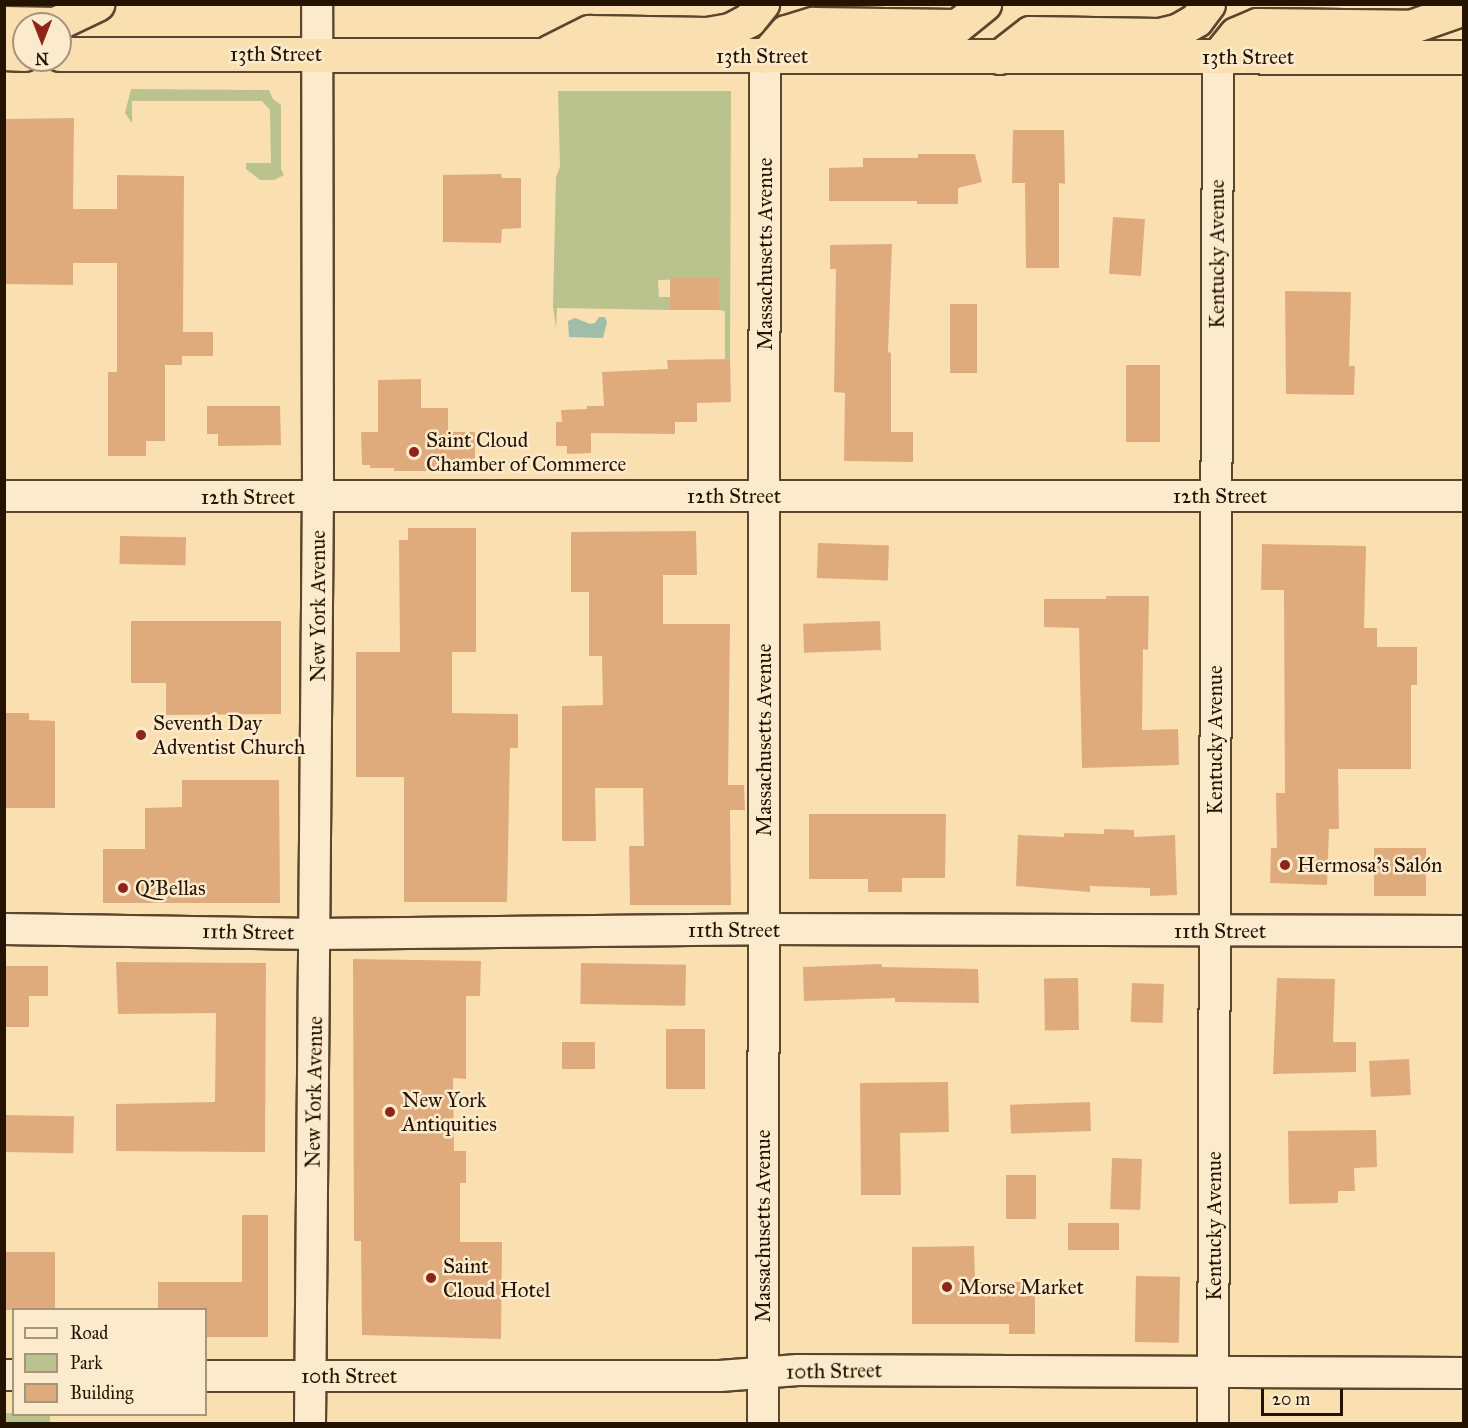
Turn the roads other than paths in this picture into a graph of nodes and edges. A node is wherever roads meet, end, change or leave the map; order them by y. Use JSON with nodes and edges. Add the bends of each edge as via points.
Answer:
{"nodes":[{"id":1,"x":97,"y":4,"type":"edge"},
{"id":2,"x":317,"y":4,"type":"edge"},
{"id":3,"x":762,"y":4,"type":"edge"},
{"id":4,"x":984,"y":4,"type":"edge"},
{"id":5,"x":1208,"y":4,"type":"edge"},
{"id":6,"x":1464,"y":8,"type":"edge"},
{"id":7,"x":4,"y":23,"type":"edge"},
{"id":8,"x":72,"y":54,"type":"edge"},
{"id":9,"x":318,"y":54,"type":"junction"},
{"id":10,"x":1459,"y":54,"type":"edge"},
{"id":11,"x":542,"y":56,"type":"junction"},
{"id":12,"x":765,"y":56,"type":"junction"},
{"id":13,"x":1218,"y":56,"type":"junction"},
{"id":14,"x":999,"y":57,"type":"junction"},
{"id":15,"x":4,"y":496,"type":"edge"},
{"id":16,"x":764,"y":496,"type":"junction"},
{"id":17,"x":1216,"y":496,"type":"junction"},
{"id":18,"x":1464,"y":496,"type":"edge"},
{"id":19,"x":318,"y":497,"type":"junction"},
{"id":20,"x":4,"y":929,"type":"edge"},
{"id":21,"x":764,"y":929,"type":"junction"},
{"id":22,"x":1215,"y":931,"type":"junction"},
{"id":23,"x":1464,"y":931,"type":"edge"},
{"id":24,"x":316,"y":934,"type":"junction"},
{"id":25,"x":1213,"y":1371,"type":"junction"},
{"id":26,"x":764,"y":1373,"type":"junction"},
{"id":27,"x":1464,"y":1373,"type":"edge"},
{"id":28,"x":207,"y":1376,"type":"edge"},
{"id":29,"x":311,"y":1376,"type":"junction"},
{"id":30,"x":310,"y":1424,"type":"edge"},
{"id":31,"x":763,"y":1424,"type":"edge"},
{"id":32,"x":1213,"y":1424,"type":"edge"}],
"edges":[{"from":1,"to":7,"type":"highway","via":[[55,24]]},
{"from":2,"to":9,"type":"street","name":"New York Avenue"},
{"from":3,"to":11,"type":"highway","via":[[749,20],[730,30],[707,34],[589,32]]},
{"from":4,"to":12,"type":"highway","via":[[957,26],[813,24],[786,32]]},
{"from":5,"to":14,"type":"highway","via":[[1196,20],[1178,31],[1159,35],[1030,33]]},
{"from":6,"to":13,"type":"highway","via":[[1410,27],[1257,25],[1236,34]]},
{"from":8,"to":9,"type":"highway","name":"13th Street"},
{"from":9,"to":11,"type":"highway","name":"13th Street"},
{"from":9,"to":19,"type":"street","name":"New York Avenue"},
{"from":10,"to":13,"type":"highway","name":"13th Street"},
{"from":11,"to":12,"type":"highway","name":"13th Street"},
{"from":12,"to":14,"type":"highway","name":"13th Street"},
{"from":12,"to":16,"type":"street","name":"Massachusetts Avenue"},
{"from":13,"to":14,"type":"highway","name":"13th Street"},
{"from":13,"to":17,"type":"street","name":"Kentucky Avenue"},
{"from":15,"to":19,"type":"street","name":"12th Street"},
{"from":16,"to":17,"type":"street","name":"12th Street"},
{"from":16,"to":19,"type":"street","name":"12th Street"},
{"from":16,"to":21,"type":"street","name":"Massachusetts Avenue"},
{"from":17,"to":18,"type":"street","name":"12th Street"},
{"from":17,"to":22,"type":"street","name":"Kentucky Avenue"},
{"from":19,"to":24,"type":"street","name":"New York Avenue"},
{"from":20,"to":24,"type":"street","name":"11th Street"},
{"from":21,"to":22,"type":"street","name":"11th Street"},
{"from":21,"to":24,"type":"street","name":"11th Street"},
{"from":21,"to":26,"type":"street","name":"Massachusetts Avenue"},
{"from":22,"to":23,"type":"street","name":"11th Street"},
{"from":22,"to":25,"type":"street","name":"Kentucky Avenue"},
{"from":24,"to":29,"type":"street","name":"New York Avenue"},
{"from":25,"to":26,"type":"street","name":"10th Street"},
{"from":25,"to":27,"type":"street","name":"10th Street"},
{"from":25,"to":32,"type":"street","name":"Kentucky Avenue"},
{"from":26,"to":29,"type":"street","name":"10th Street"},
{"from":26,"to":31,"type":"street","name":"Massachusetts Avenue"},
{"from":28,"to":29,"type":"street","name":"10th Street"},
{"from":29,"to":30,"type":"street","name":"New York Avenue"}]}
